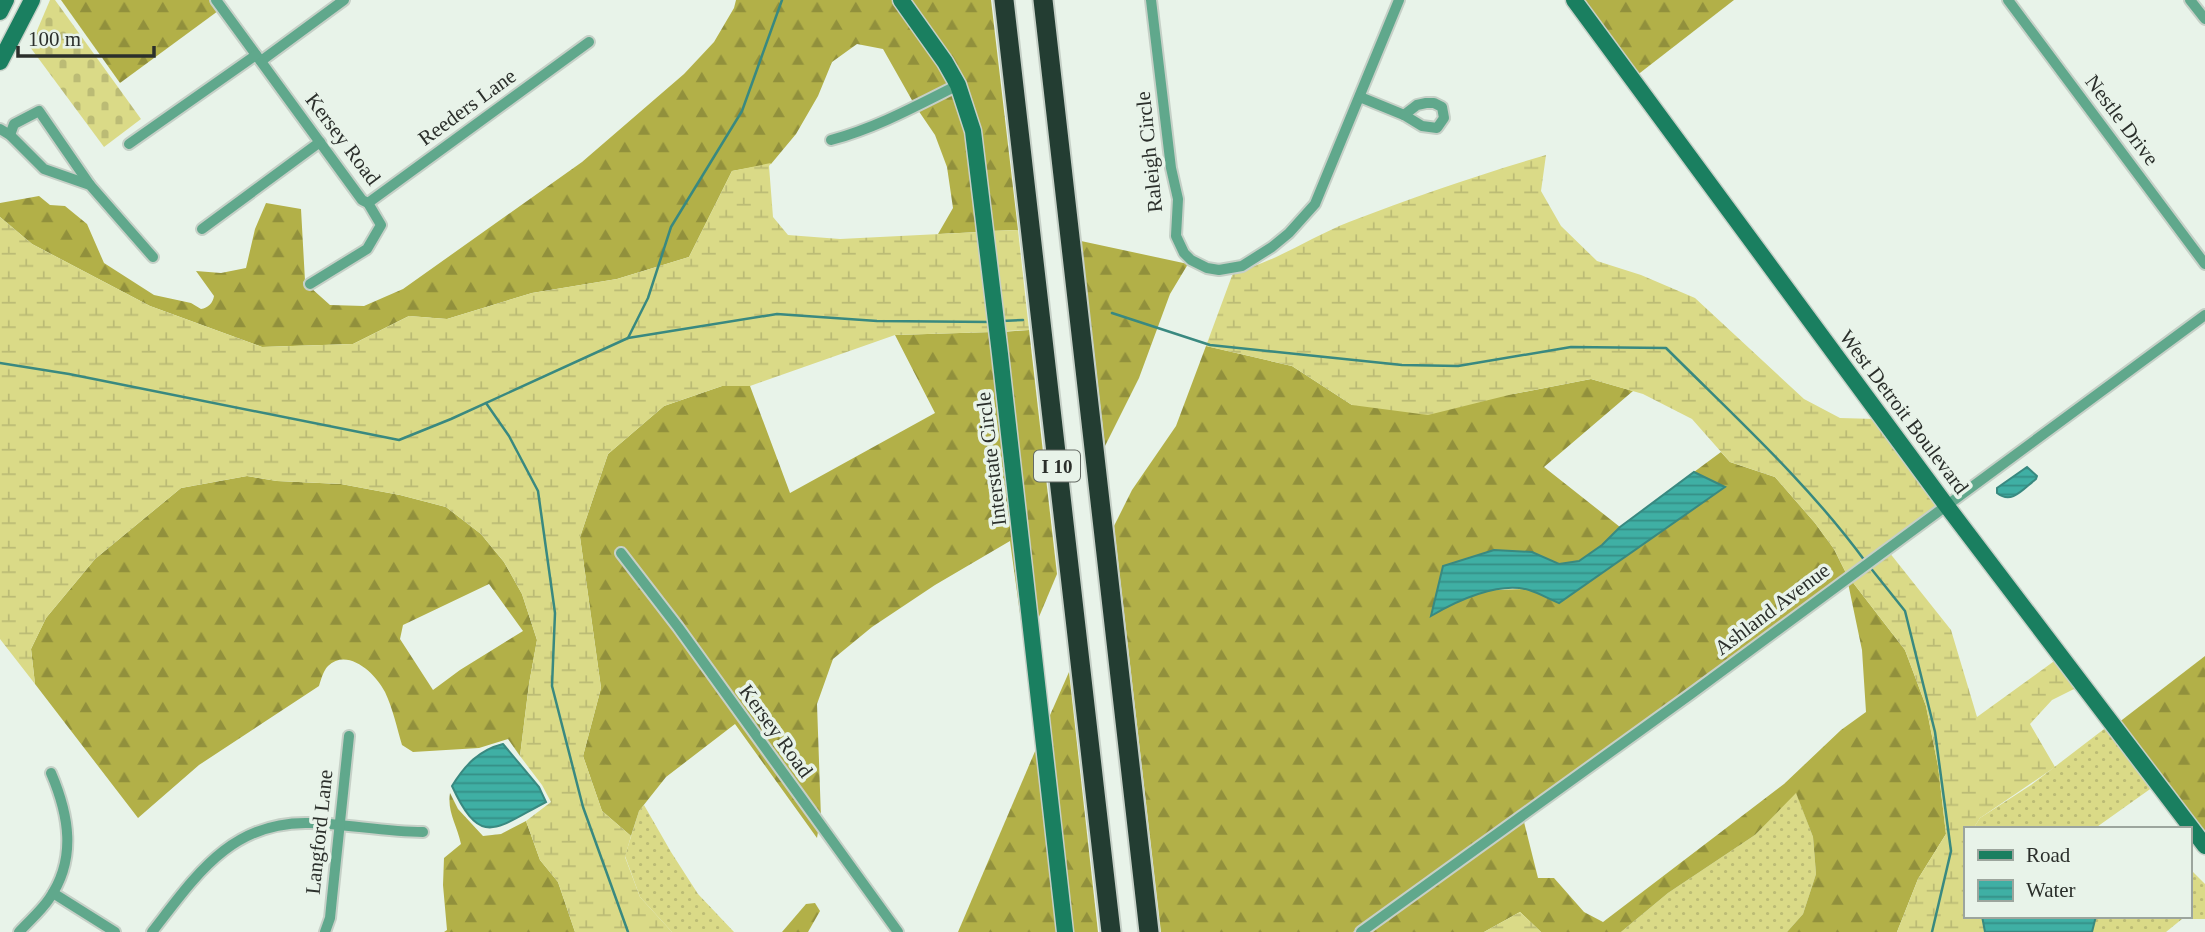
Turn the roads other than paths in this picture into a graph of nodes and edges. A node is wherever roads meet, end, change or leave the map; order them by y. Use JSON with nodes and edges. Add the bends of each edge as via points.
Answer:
{"nodes":[{"id":1,"x":6,"y":0,"type":"edge"},
{"id":2,"x":32,"y":0,"type":"edge"},
{"id":3,"x":216,"y":0,"type":"edge"},
{"id":4,"x":344,"y":0,"type":"edge"},
{"id":5,"x":901,"y":0,"type":"edge"},
{"id":6,"x":1004,"y":0,"type":"edge"},
{"id":7,"x":1043,"y":0,"type":"edge"},
{"id":8,"x":1151,"y":0,"type":"edge"},
{"id":9,"x":1399,"y":0,"type":"edge"},
{"id":10,"x":1574,"y":0,"type":"edge"},
{"id":11,"x":2008,"y":0,"type":"edge"},
{"id":12,"x":2190,"y":0,"type":"edge"},
{"id":13,"x":0,"y":12,"type":"edge"},
{"id":14,"x":2205,"y":19,"type":"edge"},
{"id":15,"x":589,"y":42,"type":"dead end"},
{"id":16,"x":258,"y":58,"type":"junction"},
{"id":17,"x":0,"y":62,"type":"edge"},
{"id":18,"x":958,"y":85,"type":"junction"},
{"id":19,"x":1360,"y":97,"type":"junction"},
{"id":20,"x":1404,"y":115,"type":"dead end"},
{"id":21,"x":5,"y":132,"type":"edge"},
{"id":22,"x":831,"y":140,"type":"dead end"},
{"id":23,"x":320,"y":142,"type":"junction"},
{"id":24,"x":129,"y":144,"type":"dead end"},
{"id":25,"x":90,"y":185,"type":"junction"},
{"id":26,"x":368,"y":203,"type":"junction"},
{"id":27,"x":202,"y":229,"type":"dead end"},
{"id":28,"x":153,"y":257,"type":"dead end"},
{"id":29,"x":2205,"y":264,"type":"edge"},
{"id":30,"x":310,"y":284,"type":"dead end"},
{"id":31,"x":2205,"y":315,"type":"edge"},
{"id":32,"x":1947,"y":505,"type":"junction"},
{"id":33,"x":621,"y":553,"type":"dead end"},
{"id":34,"x":349,"y":736,"type":"dead end"},
{"id":35,"x":51,"y":773,"type":"dead end"},
{"id":36,"x":339,"y":825,"type":"junction"},
{"id":37,"x":2191,"y":827,"type":"edge"},
{"id":38,"x":2191,"y":827,"type":"edge"},
{"id":39,"x":423,"y":832,"type":"dead end"},
{"id":40,"x":2205,"y":846,"type":"edge"},
{"id":41,"x":53,"y":893,"type":"junction"},
{"id":42,"x":19,"y":932,"type":"edge"},
{"id":43,"x":115,"y":932,"type":"edge"},
{"id":44,"x":152,"y":932,"type":"edge"},
{"id":45,"x":325,"y":932,"type":"edge"},
{"id":46,"x":898,"y":932,"type":"edge"},
{"id":47,"x":1065,"y":932,"type":"edge"},
{"id":48,"x":1111,"y":932,"type":"edge"},
{"id":49,"x":1149,"y":932,"type":"edge"},
{"id":50,"x":1361,"y":932,"type":"edge"}],
"edges":[{"from":1,"to":13,"type":"street"},
{"from":2,"to":17,"type":"street"},
{"from":3,"to":16,"type":"street","name":"Kersey Road"},
{"from":4,"to":16,"type":"street"},
{"from":5,"to":18,"type":"street","name":"Interstate Circle"},
{"from":6,"to":48,"type":"highway","number":"I 10"},
{"from":7,"to":49,"type":"highway","number":"I 10"},
{"from":8,"to":19,"type":"street","name":"Raleigh Circle","via":[[1178,199],[1176,236],[1184,253],[1199,265],[1219,270],[1242,266],[1272,247],[1307,215]]},
{"from":9,"to":19,"type":"street","name":"Raleigh Circle"},
{"from":10,"to":32,"type":"street","name":"West Detroit Boulevard"},
{"from":11,"to":29,"type":"street","name":"Nestle Drive"},
{"from":12,"to":14,"type":"street"},
{"from":15,"to":26,"type":"street","name":"Reeders Lane"},
{"from":16,"to":23,"type":"street","name":"Kersey Road"},
{"from":16,"to":24,"type":"street"},
{"from":18,"to":22,"type":"street","via":[[872,127]]},
{"from":18,"to":47,"type":"street","name":"Interstate Circle","via":[[973,131]]},
{"from":19,"to":20,"type":"street"},
{"from":21,"to":25,"type":"street","via":[[44,169]]},
{"from":21,"to":25,"type":"street","via":[[39,111]]},
{"from":23,"to":26,"type":"street","name":"Kersey Road"},
{"from":23,"to":27,"type":"street"},
{"from":25,"to":28,"type":"street"},
{"from":26,"to":30,"type":"street","name":"Kersey Road","via":[[380,225],[368,249]]},
{"from":31,"to":32,"type":"street","name":"Ashland Avenue"},
{"from":32,"to":38,"type":"street","name":"West Detroit Boulevard"},
{"from":32,"to":50,"type":"street","name":"Ashland Avenue"},
{"from":33,"to":46,"type":"street","name":"Kersey Road"},
{"from":34,"to":36,"type":"street","name":"Langford Lane"},
{"from":35,"to":41,"type":"street","via":[[64,805],[68,835],[65,865]]},
{"from":36,"to":39,"type":"street"},
{"from":36,"to":44,"type":"street","via":[[289,823],[229,845],[204,867]]},
{"from":36,"to":45,"type":"street","name":"Langford Lane"},
{"from":37,"to":40,"type":"street","name":"West Detroit Boulevard"},
{"from":41,"to":42,"type":"street"},
{"from":41,"to":43,"type":"street"}]}
